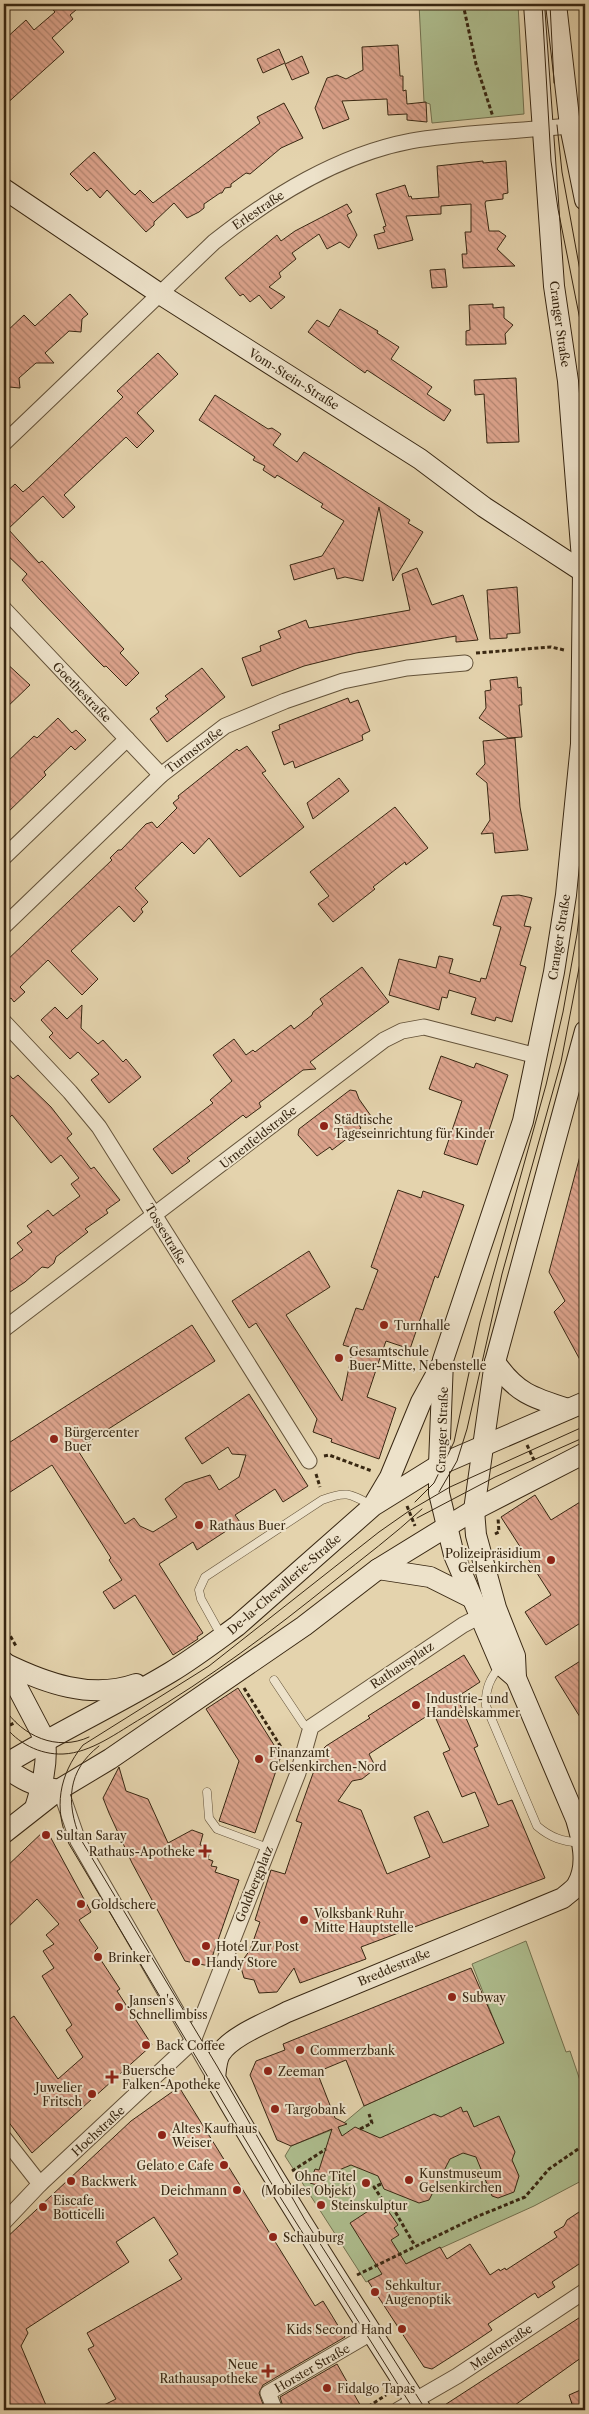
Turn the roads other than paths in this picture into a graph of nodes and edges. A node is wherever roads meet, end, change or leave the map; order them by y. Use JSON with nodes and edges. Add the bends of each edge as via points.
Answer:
{"nodes":[{"id":1,"x":534,"y":4,"type":"edge"},
{"id":2,"x":556,"y":4,"type":"edge"},
{"id":3,"x":578,"y":126,"type":"edge"},
{"id":4,"x":543,"y":127,"type":"junction"},
{"id":5,"x":4,"y":189,"type":"edge"},
{"id":6,"x":585,"y":200,"type":"edge"},
{"id":7,"x":160,"y":294,"type":"junction"},
{"id":8,"x":4,"y":442,"type":"edge"},
{"id":9,"x":585,"y":573,"type":"edge"},
{"id":10,"x":4,"y":609,"type":"edge"},
{"id":11,"x":465,"y":663,"type":"road end"},
{"id":12,"x":127,"y":739,"type":"junction"},
{"id":13,"x":161,"y":775,"type":"junction"},
{"id":14,"x":4,"y":857,"type":"edge"},
{"id":15,"x":4,"y":926,"type":"edge"},
{"id":16,"x":4,"y":1022,"type":"edge"},
{"id":17,"x":585,"y":1031,"type":"edge"},
{"id":18,"x":537,"y":1056,"type":"junction"},
{"id":19,"x":582,"y":1056,"type":"edge"},
{"id":20,"x":155,"y":1216,"type":"junction"},
{"id":21,"x":4,"y":1329,"type":"edge"},
{"id":22,"x":443,"y":1360,"type":"junction"},
{"id":23,"x":495,"y":1362,"type":"junction"},
{"id":24,"x":576,"y":1406,"type":"edge"},
{"id":25,"x":485,"y":1447,"type":"junction"},
{"id":26,"x":585,"y":1453,"type":"edge"},
{"id":27,"x":309,"y":1460,"type":"road end"},
{"id":28,"x":440,"y":1465,"type":"junction"},
{"id":29,"x":373,"y":1506,"type":"junction"},
{"id":30,"x":474,"y":1510,"type":"junction"},
{"id":31,"x":446,"y":1526,"type":"junction"},
{"id":32,"x":378,"y":1569,"type":"junction"},
{"id":33,"x":482,"y":1607,"type":"junction"},
{"id":34,"x":222,"y":1637,"type":"junction"},
{"id":35,"x":508,"y":1660,"type":"junction"},
{"id":36,"x":4,"y":1663,"type":"edge"},
{"id":37,"x":171,"y":1672,"type":"junction"},
{"id":38,"x":274,"y":1680,"type":"dead end"},
{"id":39,"x":311,"y":1726,"type":"junction"},
{"id":40,"x":45,"y":1740,"type":"junction"},
{"id":41,"x":4,"y":1766,"type":"edge"},
{"id":42,"x":51,"y":1788,"type":"junction"},
{"id":43,"x":206,"y":1792,"type":"dead end"},
{"id":44,"x":4,"y":1833,"type":"edge"},
{"id":45,"x":583,"y":1843,"type":"junction"},
{"id":46,"x":266,"y":1853,"type":"junction"},
{"id":47,"x":584,"y":1870,"type":"edge"},
{"id":48,"x":193,"y":2041,"type":"junction"},
{"id":49,"x":215,"y":2078,"type":"junction"},
{"id":50,"x":4,"y":2138,"type":"edge"},
{"id":51,"x":40,"y":2184,"type":"junction"},
{"id":52,"x":4,"y":2222,"type":"edge"},
{"id":53,"x":585,"y":2291,"type":"edge"},
{"id":54,"x":371,"y":2333,"type":"junction"},
{"id":55,"x":411,"y":2407,"type":"edge"},
{"id":56,"x":275,"y":2410,"type":"edge"}],
"edges":[{"from":1,"to":4,"type":"main road","name":"Cranger Straße"},
{"from":2,"to":3,"type":"main road"},
{"from":3,"to":4,"type":"street","name":"Erlestraße"},
{"from":3,"to":6,"type":"main road"},
{"from":4,"to":7,"type":"street","name":"Erlestraße","via":[[411,141],[324,170],[244,218]]},
{"from":4,"to":9,"type":"main road","name":"Cranger Straße","via":[[554,286],[568,381]]},
{"from":5,"to":7,"type":"main road","name":"Vom-Stein-Straße"},
{"from":7,"to":8,"type":"street","name":"Erlestraße"},
{"from":7,"to":9,"type":"main road","name":"Vom-Stein-Straße","via":[[420,459],[484,507]]},
{"from":9,"to":18,"type":"main road","name":"Cranger Straße","via":[[581,744],[566,895]]},
{"from":10,"to":12,"type":"street","name":"Goethestraße"},
{"from":11,"to":13,"type":"street","name":"Turmstraße","via":[[375,674],[284,701],[225,726]]},
{"from":12,"to":13,"type":"street","name":"Goethestraße"},
{"from":12,"to":14,"type":"street"},
{"from":13,"to":15,"type":"street","name":"Turmstraße"},
{"from":16,"to":20,"type":"street","name":"Tossestraße","via":[[99,1127]]},
{"from":17,"to":19,"type":"main road"},
{"from":18,"to":20,"type":"street","name":"Urnenfeldstraße","via":[[424,1026],[402,1030],[384,1040]]},
{"from":18,"to":22,"type":"main road","name":"Cranger Straße","via":[[523,1121]]},
{"from":19,"to":23,"type":"main road"},
{"from":20,"to":21,"type":"street","name":"Urnenfeldstraße"},
{"from":20,"to":27,"type":"street","name":"Tossestraße"},
{"from":22,"to":28,"type":"main road","name":"Cranger Straße"},
{"from":22,"to":29,"type":"main road","via":[[421,1402],[390,1477]]},
{"from":23,"to":24,"type":"main road","via":[[522,1392],[542,1401]]},
{"from":23,"to":25,"type":"main road"},
{"from":24,"to":25,"type":"main road","name":"De-la-Chevallerie-Straße"},
{"from":25,"to":28,"type":"main road","name":"De-la-Chevallerie-Straße"},
{"from":25,"to":30,"type":"main road"},
{"from":26,"to":30,"type":"main road"},
{"from":28,"to":29,"type":"main road","name":"De-la-Chevallerie-Straße"},
{"from":28,"to":31,"type":"main road","name":"Cranger Straße","via":[[439,1493]]},
{"from":29,"to":34,"type":"main road","name":"De-la-Chevallerie-Straße"},
{"from":29,"to":34,"type":"lane","via":[[355,1496],[340,1493],[322,1500],[205,1577],[199,1590],[201,1599]]},
{"from":30,"to":31,"type":"main road"},
{"from":30,"to":33,"type":"main road"},
{"from":31,"to":32,"type":"main road"},
{"from":31,"to":33,"type":"main road","name":"Cranger Straße","via":[[454,1555]]},
{"from":32,"to":33,"type":"main road","via":[[430,1577]]},
{"from":32,"to":42,"type":"main road","via":[[304,1626],[110,1759]]},
{"from":33,"to":35,"type":"main road"},
{"from":33,"to":39,"type":"street","name":"Rathausplatz"},
{"from":34,"to":37,"type":"main road","name":"De-la-Chevallerie-Straße"},
{"from":35,"to":45,"type":"main road","via":[[576,1819]]},
{"from":35,"to":45,"type":"lane","via":[[492,1677],[485,1693],[486,1706],[537,1826],[560,1841]]},
{"from":36,"to":37,"type":"main road","via":[[41,1680],[69,1688],[96,1690],[127,1687]]},
{"from":36,"to":40,"type":"main road"},
{"from":37,"to":40,"type":"main road","name":"De-la-Chevallerie-Straße"},
{"from":38,"to":39,"type":"lane","via":[[304,1725]]},
{"from":39,"to":46,"type":"street","name":"Goldbergplatz","via":[[298,1774]]},
{"from":40,"to":41,"type":"main road","name":"De-la-Chevallerie-Straße"},
{"from":40,"to":42,"type":"main road"},
{"from":41,"to":42,"type":"main road","via":[[21,1778]]},
{"from":42,"to":44,"type":"main road","via":[[35,1808]]},
{"from":42,"to":48,"type":"street"},
{"from":43,"to":46,"type":"lane","via":[[209,1818],[217,1829]]},
{"from":45,"to":47,"type":"main road"},
{"from":46,"to":48,"type":"street","name":"Goldbergplatz"},
{"from":47,"to":49,"type":"main road","name":"Breddestraße","via":[[577,1885],[563,1898],[287,2012],[250,2031],[220,2054]]},
{"from":48,"to":49,"type":"street"},
{"from":48,"to":51,"type":"street","name":"Hochstraße"},
{"from":49,"to":54,"type":"main road"},
{"from":50,"to":51,"type":"street"},
{"from":51,"to":52,"type":"street","name":"Hochstraße"},
{"from":53,"to":55,"type":"street","name":"Maelostraße"},
{"from":54,"to":55,"type":"main road"},
{"from":54,"to":56,"type":"street","name":"Horster Straße","via":[[268,2392]]}]}
